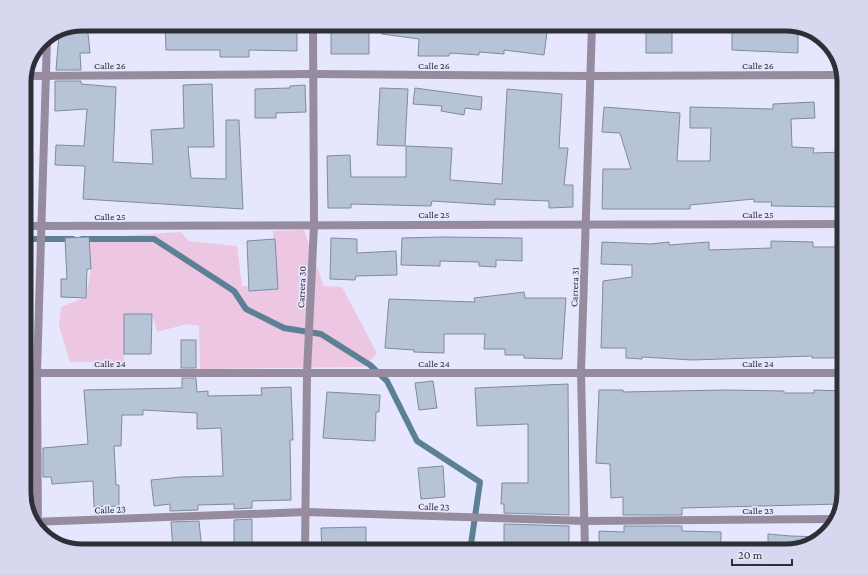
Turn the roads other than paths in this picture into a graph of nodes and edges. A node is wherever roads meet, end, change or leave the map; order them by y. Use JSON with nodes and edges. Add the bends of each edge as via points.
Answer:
{"nodes":[{"id":1,"x":313,"y":31,"type":"edge"},
{"id":2,"x":592,"y":31,"type":"edge"},
{"id":3,"x":47,"y":45,"type":"edge"},
{"id":4,"x":312,"y":74,"type":"junction"},
{"id":5,"x":836,"y":75,"type":"edge"},
{"id":6,"x":32,"y":76,"type":"edge"},
{"id":7,"x":46,"y":76,"type":"junction"},
{"id":8,"x":590,"y":76,"type":"junction"},
{"id":9,"x":586,"y":224,"type":"junction"},
{"id":10,"x":837,"y":224,"type":"edge"},
{"id":11,"x":314,"y":225,"type":"junction"},
{"id":12,"x":31,"y":226,"type":"edge"},
{"id":13,"x":41,"y":226,"type":"junction"},
{"id":14,"x":581,"y":372,"type":"junction"},
{"id":15,"x":31,"y":373,"type":"edge"},
{"id":16,"x":37,"y":373,"type":"junction"},
{"id":17,"x":307,"y":373,"type":"junction"},
{"id":18,"x":837,"y":373,"type":"edge"},
{"id":19,"x":306,"y":512,"type":"junction"},
{"id":20,"x":36,"y":514,"type":"edge"},
{"id":21,"x":829,"y":519,"type":"edge"},
{"id":22,"x":584,"y":521,"type":"junction"},
{"id":23,"x":42,"y":524,"type":"edge"},
{"id":24,"x":305,"y":544,"type":"edge"},
{"id":25,"x":585,"y":544,"type":"edge"}],
"edges":[{"from":1,"to":4,"type":"street","name":"Carrera 30"},
{"from":2,"to":8,"type":"street","name":"Carrera 31"},
{"from":3,"to":7,"type":"street"},
{"from":4,"to":7,"type":"street","name":"Calle 26"},
{"from":4,"to":8,"type":"street","name":"Calle 26"},
{"from":4,"to":11,"type":"street","name":"Carrera 30"},
{"from":5,"to":8,"type":"street","name":"Calle 26"},
{"from":6,"to":7,"type":"street","name":"Calle 26"},
{"from":7,"to":13,"type":"street"},
{"from":8,"to":9,"type":"street","name":"Carrera 31"},
{"from":9,"to":10,"type":"street","name":"Calle 25"},
{"from":9,"to":11,"type":"street","name":"Calle 25"},
{"from":9,"to":14,"type":"street","name":"Carrera 31"},
{"from":11,"to":13,"type":"street","name":"Calle 25"},
{"from":11,"to":17,"type":"street","name":"Carrera 30"},
{"from":12,"to":13,"type":"street","name":"Calle 25"},
{"from":13,"to":16,"type":"street"},
{"from":14,"to":17,"type":"street","name":"Calle 24"},
{"from":14,"to":18,"type":"street","name":"Calle 24"},
{"from":14,"to":22,"type":"street","name":"Carrera 31"},
{"from":15,"to":16,"type":"street","name":"Calle 24"},
{"from":16,"to":17,"type":"street","name":"Calle 24"},
{"from":16,"to":20,"type":"street"},
{"from":17,"to":19,"type":"street","name":"Carrera 30"},
{"from":19,"to":22,"type":"street","name":"Calle 23"},
{"from":19,"to":23,"type":"street","name":"Calle 23"},
{"from":19,"to":24,"type":"street","name":"Carrera 30"},
{"from":21,"to":22,"type":"street","name":"Calle 23"},
{"from":22,"to":25,"type":"street","name":"Carrera 31"}]}
